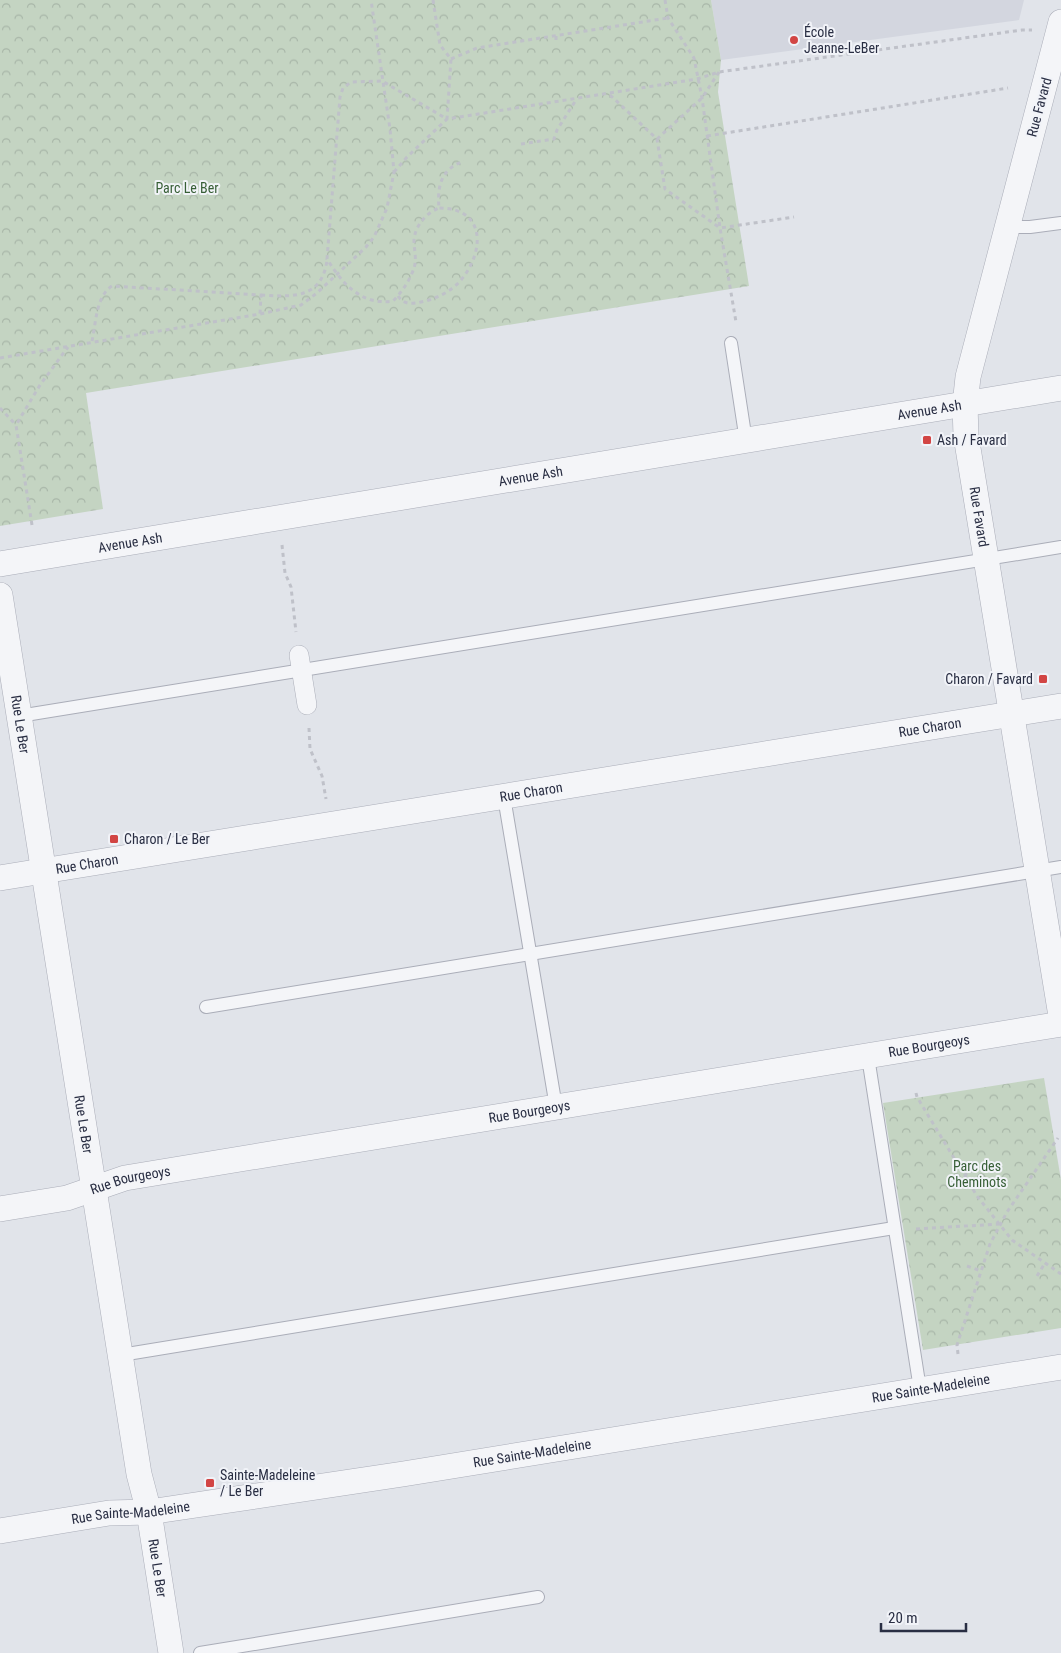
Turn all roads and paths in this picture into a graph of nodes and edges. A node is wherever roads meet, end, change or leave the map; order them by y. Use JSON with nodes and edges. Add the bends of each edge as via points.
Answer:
{"nodes":[{"id":1,"x":371,"y":0,"type":"edge"},
{"id":2,"x":433,"y":0,"type":"edge"},
{"id":3,"x":665,"y":0,"type":"edge"},
{"id":4,"x":668,"y":18,"type":"junction"},
{"id":5,"x":1060,"y":28,"type":"edge"},
{"id":6,"x":1022,"y":30,"type":"dead end"},
{"id":7,"x":556,"y":36,"type":"junction"},
{"id":8,"x":556,"y":43,"type":"dead end"},
{"id":9,"x":451,"y":60,"type":"junction"},
{"id":10,"x":720,"y":72,"type":"junction"},
{"id":11,"x":697,"y":79,"type":"junction"},
{"id":12,"x":382,"y":81,"type":"junction"},
{"id":13,"x":1008,"y":88,"type":"dead end"},
{"id":14,"x":610,"y":94,"type":"junction"},
{"id":15,"x":702,"y":98,"type":"junction"},
{"id":16,"x":576,"y":99,"type":"junction"},
{"id":17,"x":447,"y":119,"type":"junction"},
{"id":18,"x":707,"y":136,"type":"junction"},
{"id":19,"x":657,"y":139,"type":"junction"},
{"id":20,"x":521,"y":144,"type":"dead end"},
{"id":21,"x":464,"y":161,"type":"dead end"},
{"id":22,"x":394,"y":172,"type":"junction"},
{"id":23,"x":662,"y":173,"type":"junction"},
{"id":24,"x":656,"y":174,"type":"dead end"},
{"id":25,"x":439,"y":208,"type":"junction"},
{"id":26,"x":794,"y":217,"type":"dead end"},
{"id":27,"x":1061,"y":223,"type":"edge"},
{"id":28,"x":1006,"y":227,"type":"junction"},
{"id":29,"x":720,"y":228,"type":"junction"},
{"id":30,"x":327,"y":259,"type":"junction"},
{"id":31,"x":337,"y":276,"type":"junction"},
{"id":32,"x":261,"y":295,"type":"junction"},
{"id":33,"x":398,"y":296,"type":"junction"},
{"id":34,"x":260,"y":314,"type":"junction"},
{"id":35,"x":737,"y":330,"type":"dead end"},
{"id":36,"x":92,"y":341,"type":"junction"},
{"id":37,"x":731,"y":343,"type":"dead end"},
{"id":38,"x":69,"y":346,"type":"junction"},
{"id":39,"x":0,"y":358,"type":"edge"},
{"id":40,"x":1061,"y":388,"type":"edge"},
{"id":41,"x":965,"y":404,"type":"junction"},
{"id":42,"x":0,"y":408,"type":"edge"},
{"id":43,"x":16,"y":425,"type":"junction"},
{"id":44,"x":746,"y":441,"type":"junction"},
{"id":45,"x":32,"y":525,"type":"dead end"},
{"id":46,"x":282,"y":544,"type":"dead end"},
{"id":47,"x":1061,"y":547,"type":"edge"},
{"id":48,"x":986,"y":559,"type":"junction"},
{"id":49,"x":0,"y":564,"type":"edge"},
{"id":50,"x":0,"y":594,"type":"edge"},
{"id":51,"x":300,"y":663,"type":"junction"},
{"id":52,"x":307,"y":705,"type":"joint"},
{"id":53,"x":1061,"y":706,"type":"edge"},
{"id":54,"x":1011,"y":714,"type":"junction"},
{"id":55,"x":19,"y":716,"type":"junction"},
{"id":56,"x":326,"y":796,"type":"dead end"},
{"id":57,"x":504,"y":797,"type":"junction"},
{"id":58,"x":1049,"y":869,"type":"edge"},
{"id":59,"x":44,"y":872,"type":"junction"},
{"id":60,"x":0,"y":878,"type":"edge"},
{"id":61,"x":531,"y":955,"type":"junction"},
{"id":62,"x":206,"y":1007,"type":"dead end"},
{"id":63,"x":1061,"y":1016,"type":"edge"},
{"id":64,"x":1061,"y":1024,"type":"edge"},
{"id":65,"x":868,"y":1057,"type":"junction"},
{"id":66,"x":916,"y":1093,"type":"dead end"},
{"id":67,"x":556,"y":1107,"type":"junction"},
{"id":68,"x":1058,"y":1138,"type":"dead end"},
{"id":69,"x":973,"y":1170,"type":"dead end"},
{"id":70,"x":964,"y":1175,"type":"junction"},
{"id":71,"x":957,"y":1180,"type":"dead end"},
{"id":72,"x":93,"y":1190,"type":"junction"},
{"id":73,"x":0,"y":1209,"type":"edge"},
{"id":74,"x":1000,"y":1224,"type":"junction"},
{"id":75,"x":894,"y":1228,"type":"junction"},
{"id":76,"x":913,"y":1229,"type":"dead end"},
{"id":77,"x":1045,"y":1263,"type":"junction"},
{"id":78,"x":966,"y":1266,"type":"dead end"},
{"id":79,"x":981,"y":1271,"type":"junction"},
{"id":80,"x":1061,"y":1274,"type":"edge"},
{"id":81,"x":1037,"y":1276,"type":"dead end"},
{"id":82,"x":958,"y":1354,"type":"dead end"},
{"id":83,"x":121,"y":1355,"type":"junction"},
{"id":84,"x":1061,"y":1366,"type":"edge"},
{"id":85,"x":920,"y":1390,"type":"junction"},
{"id":86,"x":149,"y":1512,"type":"junction"},
{"id":87,"x":0,"y":1531,"type":"edge"},
{"id":88,"x":538,"y":1597,"type":"dead end"},
{"id":89,"x":171,"y":1653,"type":"edge"},
{"id":90,"x":200,"y":1653,"type":"edge"}],
"edges":[{"from":1,"to":12,"type":"path"},
{"from":2,"to":9,"type":"path","via":[[440,45]]},
{"from":3,"to":4,"type":"path"},
{"from":4,"to":7,"type":"path"},
{"from":4,"to":11,"type":"path","via":[[694,58]]},
{"from":5,"to":28,"type":"street","name":"Rue Favard"},
{"from":6,"to":10,"type":"path"},
{"from":7,"to":8,"type":"path"},
{"from":7,"to":9,"type":"path","via":[[477,48]]},
{"from":9,"to":17,"type":"path"},
{"from":10,"to":11,"type":"path"},
{"from":10,"to":15,"type":"path"},
{"from":11,"to":14,"type":"path"},
{"from":11,"to":15,"type":"path"},
{"from":12,"to":17,"type":"path"},
{"from":12,"to":22,"type":"path"},
{"from":12,"to":30,"type":"path","via":[[351,82],[343,88]]},
{"from":13,"to":18,"type":"path"},
{"from":14,"to":16,"type":"path"},
{"from":14,"to":19,"type":"path"},
{"from":15,"to":18,"type":"path"},
{"from":15,"to":19,"type":"path"},
{"from":16,"to":17,"type":"path"},
{"from":16,"to":20,"type":"path","via":[[554,139]]},
{"from":17,"to":22,"type":"path"},
{"from":18,"to":29,"type":"path"},
{"from":19,"to":23,"type":"path"},
{"from":21,"to":25,"type":"path","via":[[451,168],[439,184]]},
{"from":22,"to":31,"type":"path","via":[[387,208],[374,237]]},
{"from":23,"to":24,"type":"path"},
{"from":23,"to":29,"type":"path","via":[[665,189]]},
{"from":25,"to":33,"type":"path","via":[[428,214],[418,228],[414,241],[417,263]]},
{"from":25,"to":33,"type":"path","via":[[459,211],[476,227],[478,235],[474,257],[461,280],[441,296],[408,304]]},
{"from":26,"to":29,"type":"path"},
{"from":27,"to":28,"type":"lane"},
{"from":28,"to":41,"type":"street","name":"Rue Favard","via":[[968,377]]},
{"from":29,"to":35,"type":"path"},
{"from":30,"to":31,"type":"path"},
{"from":30,"to":32,"type":"path","via":[[323,278],[310,290],[298,296]]},
{"from":31,"to":33,"type":"path","via":[[348,288],[367,299],[386,302]]},
{"from":31,"to":34,"type":"path","via":[[301,305]]},
{"from":32,"to":34,"type":"path"},
{"from":32,"to":36,"type":"path","via":[[112,286],[102,298]]},
{"from":34,"to":36,"type":"path"},
{"from":36,"to":38,"type":"path"},
{"from":37,"to":44,"type":"lane"},
{"from":38,"to":39,"type":"path"},
{"from":38,"to":43,"type":"path"},
{"from":40,"to":41,"type":"street","name":"Avenue Ash"},
{"from":41,"to":44,"type":"street","name":"Avenue Ash"},
{"from":41,"to":48,"type":"street","name":"Rue Favard","via":[[966,436]]},
{"from":42,"to":43,"type":"path"},
{"from":43,"to":45,"type":"path"},
{"from":44,"to":49,"type":"street","name":"Avenue Ash"},
{"from":46,"to":51,"type":"path"},
{"from":47,"to":48,"type":"lane"},
{"from":48,"to":51,"type":"lane"},
{"from":48,"to":54,"type":"street","name":"Rue Favard"},
{"from":50,"to":55,"type":"street","name":"Rue Le Ber"},
{"from":51,"to":52,"type":"street"},
{"from":51,"to":55,"type":"lane"},
{"from":52,"to":56,"type":"path","via":[[310,749],[322,776]]},
{"from":53,"to":54,"type":"street","name":"Rue Charon"},
{"from":54,"to":57,"type":"street","name":"Rue Charon"},
{"from":54,"to":58,"type":"street","name":"Rue Favard"},
{"from":55,"to":59,"type":"street","name":"Rue Le Ber"},
{"from":57,"to":59,"type":"street","name":"Rue Charon"},
{"from":57,"to":61,"type":"lane"},
{"from":58,"to":61,"type":"lane"},
{"from":58,"to":63,"type":"street","name":"Rue Favard"},
{"from":59,"to":60,"type":"street","name":"Rue Charon"},
{"from":59,"to":72,"type":"street","name":"Rue Le Ber"},
{"from":61,"to":62,"type":"lane"},
{"from":61,"to":67,"type":"lane"},
{"from":64,"to":65,"type":"street","name":"Rue Bourgeoys"},
{"from":65,"to":67,"type":"street","name":"Rue Bourgeoys"},
{"from":65,"to":75,"type":"lane"},
{"from":66,"to":70,"type":"path"},
{"from":67,"to":72,"type":"street","name":"Rue Bourgeoys","via":[[125,1178]]},
{"from":68,"to":74,"type":"path"},
{"from":69,"to":70,"type":"path"},
{"from":70,"to":71,"type":"path"},
{"from":70,"to":74,"type":"path"},
{"from":72,"to":73,"type":"street","name":"Rue Bourgeoys","via":[[67,1198]]},
{"from":72,"to":83,"type":"street","name":"Rue Le Ber"},
{"from":74,"to":76,"type":"path"},
{"from":74,"to":77,"type":"path","via":[[1012,1240]]},
{"from":74,"to":79,"type":"path"},
{"from":75,"to":83,"type":"lane"},
{"from":75,"to":85,"type":"lane"},
{"from":77,"to":80,"type":"path"},
{"from":77,"to":81,"type":"path"},
{"from":78,"to":79,"type":"path"},
{"from":79,"to":82,"type":"path","via":[[957,1345]]},
{"from":83,"to":86,"type":"street","name":"Rue Le Ber","via":[[139,1474]]},
{"from":84,"to":85,"type":"street","name":"Rue Sainte-Madeleine"},
{"from":85,"to":86,"type":"street","name":"Rue Sainte-Madeleine"},
{"from":86,"to":87,"type":"street","name":"Rue Sainte-Madeleine","via":[[109,1513]]},
{"from":86,"to":89,"type":"street","name":"Rue Le Ber"},
{"from":88,"to":90,"type":"lane"}]}
